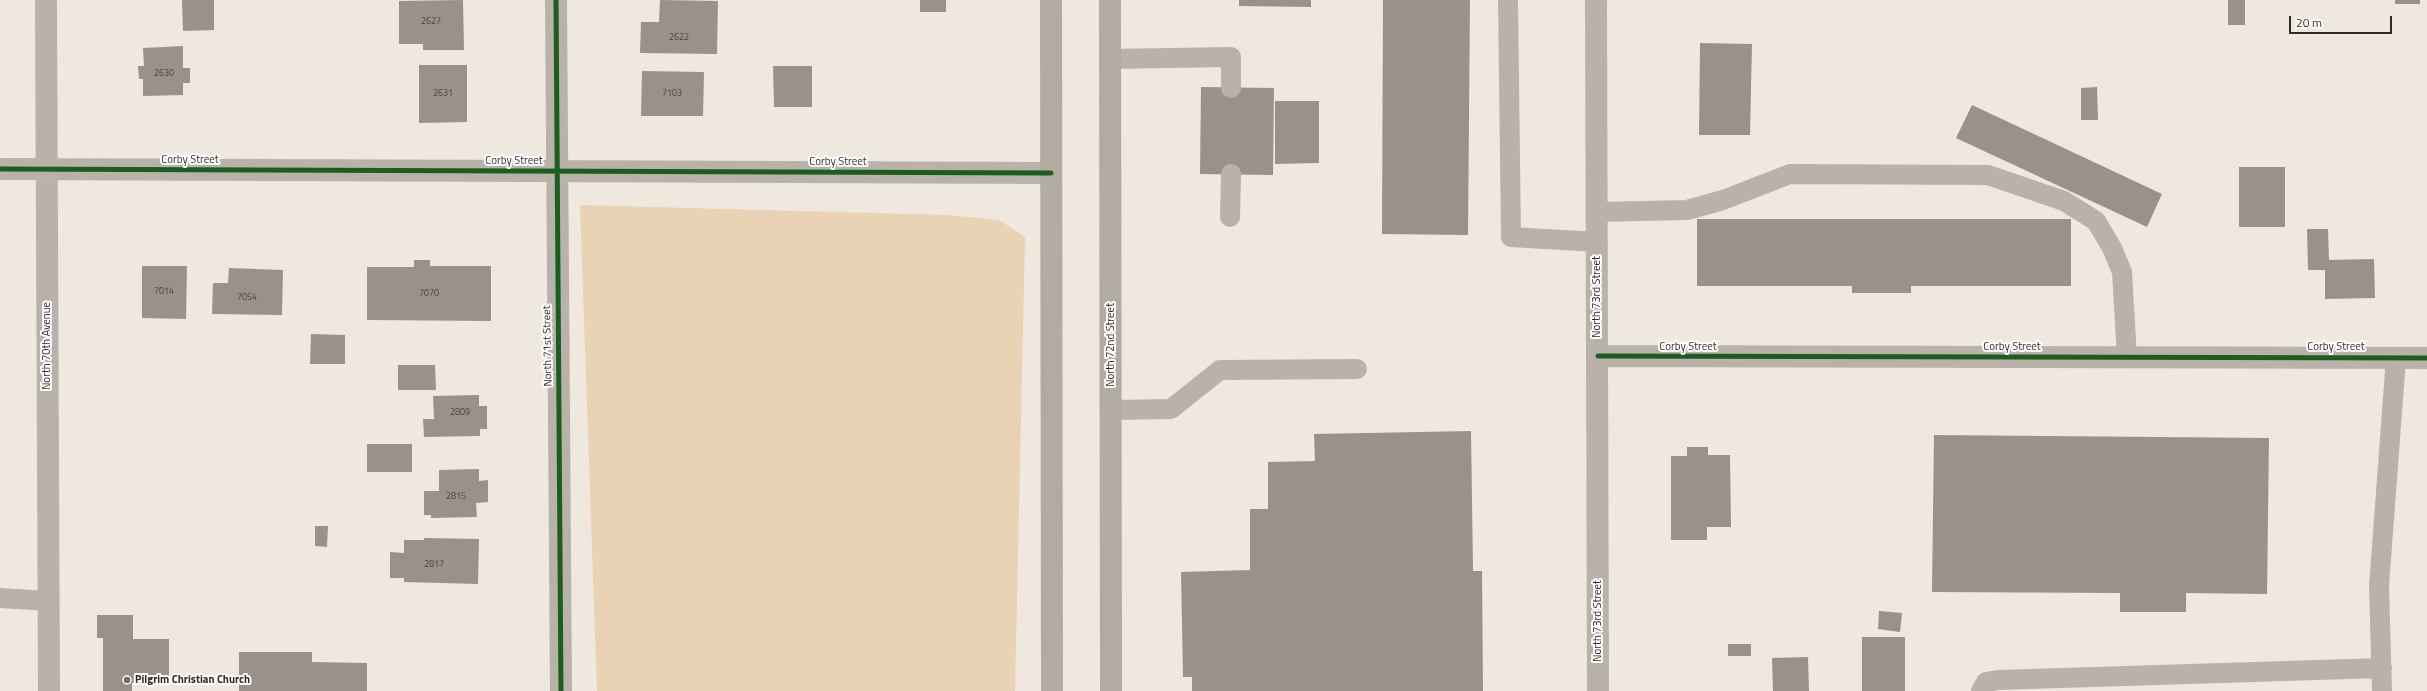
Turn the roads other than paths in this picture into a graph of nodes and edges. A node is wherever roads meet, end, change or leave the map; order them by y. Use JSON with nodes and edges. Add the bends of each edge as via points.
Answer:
{"nodes":[{"id":1,"x":46,"y":0,"type":"edge"},
{"id":2,"x":556,"y":0,"type":"edge"},
{"id":3,"x":1050,"y":0,"type":"edge"},
{"id":4,"x":1110,"y":0,"type":"edge"},
{"id":5,"x":1508,"y":0,"type":"edge"},
{"id":6,"x":1596,"y":0,"type":"edge"},
{"id":7,"x":1110,"y":59,"type":"junction"},
{"id":8,"x":1231,"y":88,"type":"dead end"},
{"id":9,"x":0,"y":169,"type":"edge"},
{"id":10,"x":46,"y":169,"type":"junction"},
{"id":11,"x":556,"y":171,"type":"junction"},
{"id":12,"x":1051,"y":173,"type":"junction"},
{"id":13,"x":1230,"y":174,"type":"dead end"},
{"id":14,"x":1597,"y":212,"type":"junction"},
{"id":15,"x":1230,"y":218,"type":"dead end"},
{"id":16,"x":1597,"y":242,"type":"junction"},
{"id":17,"x":1598,"y":356,"type":"junction"},
{"id":18,"x":2127,"y":357,"type":"junction"},
{"id":19,"x":2396,"y":358,"type":"junction"},
{"id":20,"x":2427,"y":358,"type":"edge"},
{"id":21,"x":1356,"y":369,"type":"dead end"},
{"id":22,"x":1111,"y":410,"type":"junction"},
{"id":23,"x":0,"y":598,"type":"edge"},
{"id":24,"x":48,"y":601,"type":"junction"},
{"id":25,"x":2382,"y":668,"type":"junction"},
{"id":26,"x":49,"y":691,"type":"edge"},
{"id":27,"x":561,"y":691,"type":"edge"},
{"id":28,"x":1052,"y":691,"type":"edge"},
{"id":29,"x":1112,"y":691,"type":"edge"},
{"id":30,"x":1598,"y":691,"type":"edge"},
{"id":31,"x":1981,"y":691,"type":"edge"},
{"id":32,"x":2382,"y":691,"type":"edge"}],
"edges":[{"from":1,"to":10,"type":"street","name":"North 70th Avenue"},
{"from":2,"to":11,"type":"street","name":"North 71st Street"},
{"from":3,"to":12,"type":"main road"},
{"from":4,"to":7,"type":"main road","name":"North 72nd Street"},
{"from":5,"to":16,"type":"lane","via":[[1511,237]]},
{"from":6,"to":14,"type":"street","name":"North 73rd Street"},
{"from":7,"to":8,"type":"lane","via":[[1231,57]]},
{"from":7,"to":22,"type":"main road","name":"North 72nd Street"},
{"from":9,"to":10,"type":"street","name":"Corby Street"},
{"from":10,"to":11,"type":"street","name":"Corby Street"},
{"from":10,"to":24,"type":"street","name":"North 70th Avenue"},
{"from":11,"to":12,"type":"street","name":"Corby Street"},
{"from":11,"to":27,"type":"street","name":"North 71st Street"},
{"from":12,"to":28,"type":"main road"},
{"from":13,"to":15,"type":"lane"},
{"from":14,"to":16,"type":"street","name":"North 73rd Street"},
{"from":14,"to":18,"type":"lane","via":[[1687,210],[1723,200],[1790,174],[1988,175],[2064,202],[2096,222],[2112,248],[2122,272]]},
{"from":16,"to":17,"type":"street","name":"North 73rd Street"},
{"from":17,"to":18,"type":"street","name":"Corby Street"},
{"from":17,"to":30,"type":"street","name":"North 73rd Street"},
{"from":18,"to":19,"type":"street","name":"Corby Street"},
{"from":19,"to":20,"type":"street","name":"Corby Street"},
{"from":19,"to":25,"type":"lane","via":[[2379,586]]},
{"from":21,"to":22,"type":"lane","via":[[1220,370],[1171,409]]},
{"from":22,"to":29,"type":"main road","name":"North 72nd Street"},
{"from":23,"to":24,"type":"lane"},
{"from":24,"to":26,"type":"street","name":"North 70th Avenue"},
{"from":25,"to":31,"type":"lane","via":[[1998,680],[1986,682]]},
{"from":25,"to":32,"type":"lane"}]}
